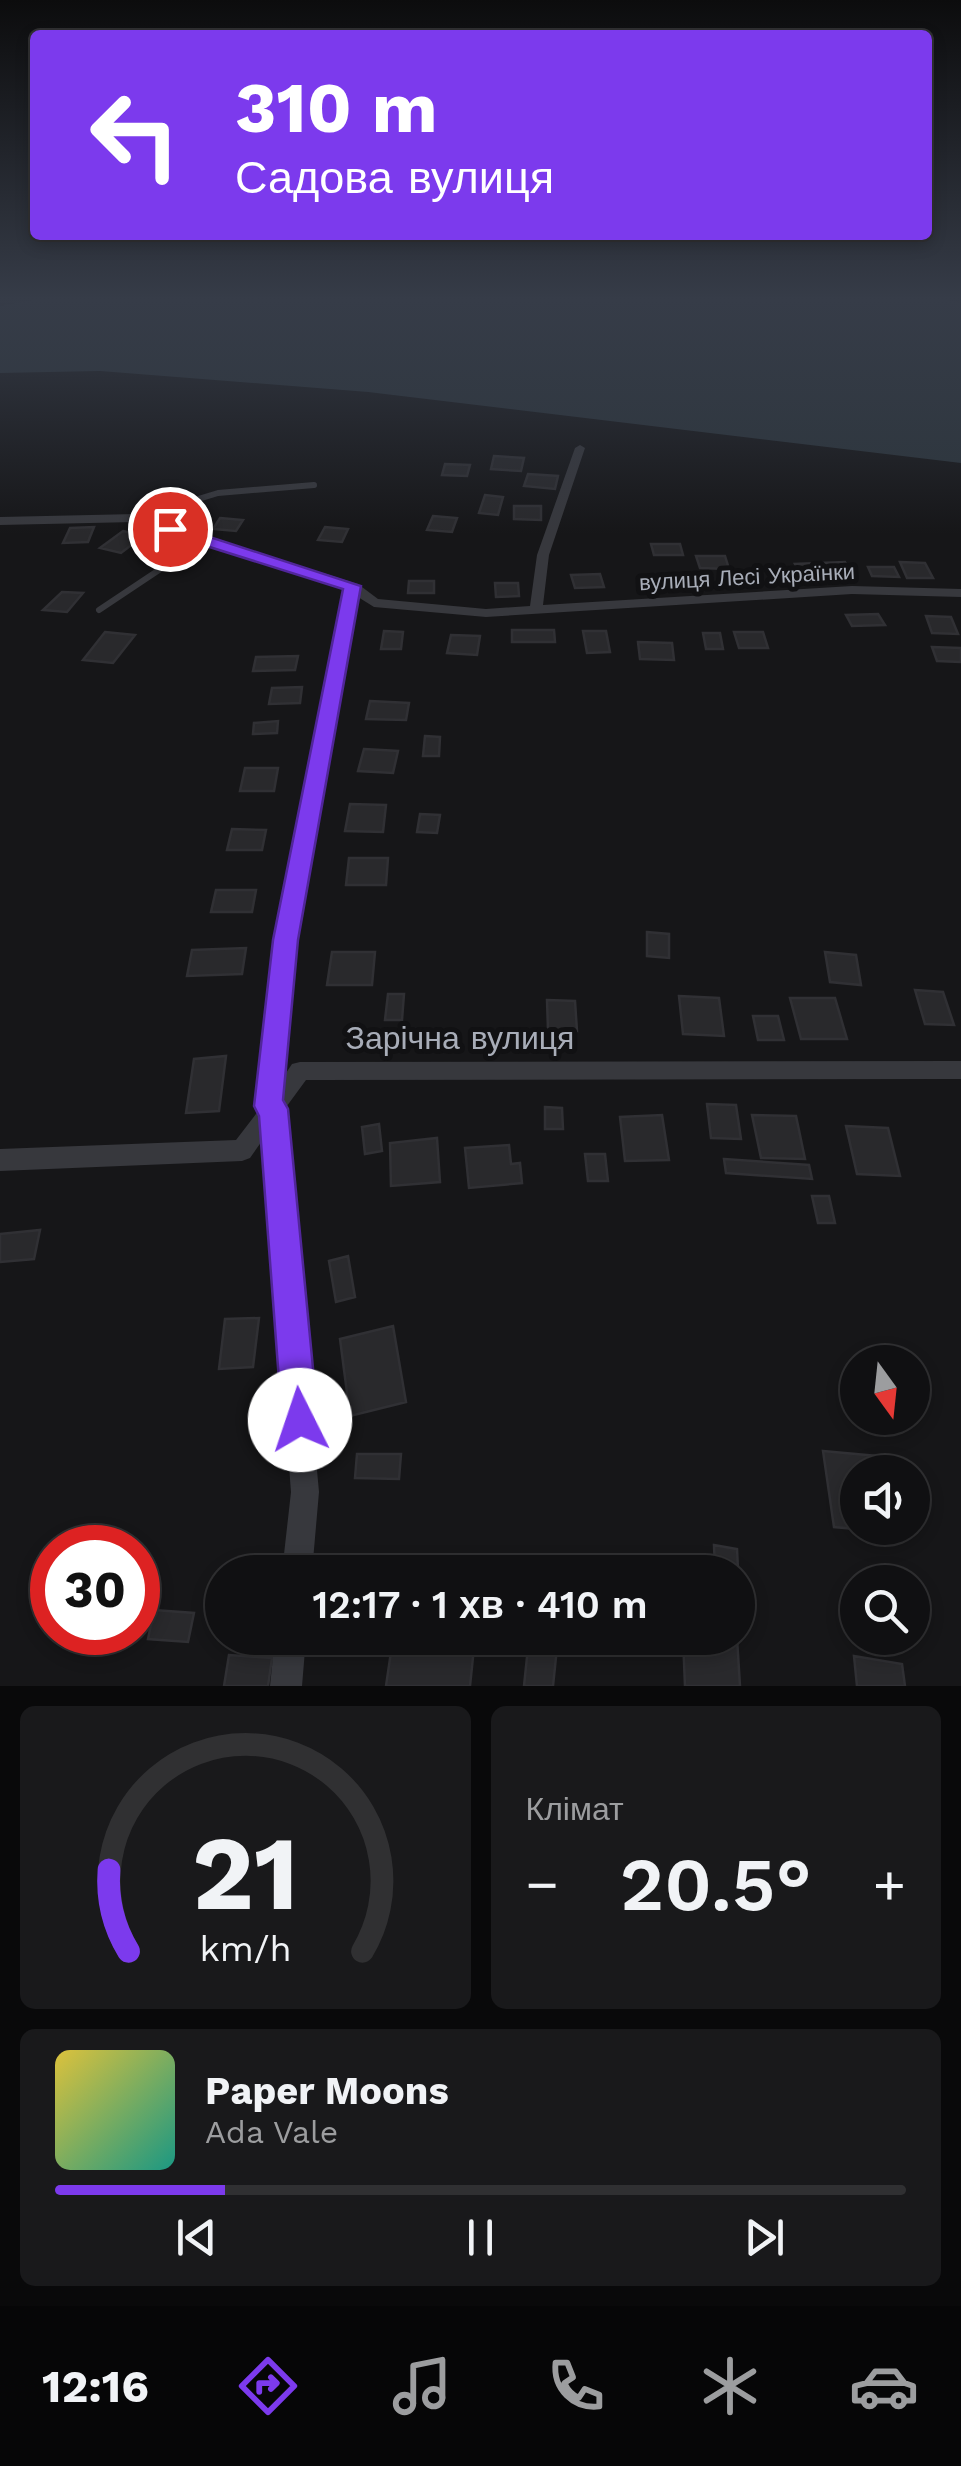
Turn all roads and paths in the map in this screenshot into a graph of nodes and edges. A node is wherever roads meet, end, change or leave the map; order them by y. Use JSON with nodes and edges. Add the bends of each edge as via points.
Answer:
{"nodes":[{"id":1,"x":580,"y":448,"type":"dead end"},
{"id":2,"x":314,"y":485,"type":"dead end"},
{"id":3,"x":136,"y":518,"type":"junction"},
{"id":4,"x":0,"y":521,"type":"edge"},
{"id":5,"x":204,"y":540,"type":"junction"},
{"id":6,"x":352,"y":586,"type":"junction"},
{"id":7,"x":961,"y":593,"type":"edge"},
{"id":8,"x":99,"y":610,"type":"dead end"},
{"id":9,"x":536,"y":611,"type":"junction"},
{"id":10,"x":961,"y":1070,"type":"edge"},
{"id":11,"x":273,"y":1109,"type":"junction"},
{"id":12,"x":0,"y":1160,"type":"edge"},
{"id":13,"x":299,"y":1555,"type":"edge"},
{"id":14,"x":289,"y":1655,"type":"edge"},
{"id":15,"x":286,"y":1686,"type":"edge"}],
"edges":[{"from":1,"to":9,"type":"street","via":[[542,555]]},
{"from":2,"to":3,"type":"lane","via":[[218,493]]},
{"from":3,"to":4,"type":"street","name":"вулиця Лесі Українки"},
{"from":3,"to":5,"type":"street","name":"вулиця Лесі Українки"},
{"from":5,"to":6,"type":"street","name":"вулиця Лесі Українки"},
{"from":5,"to":8,"type":"lane"},
{"from":6,"to":9,"type":"street","name":"вулиця Лесі Українки","via":[[374,603]]},
{"from":6,"to":11,"type":"street","via":[[285,940],[268,1106]]},
{"from":7,"to":9,"type":"street","name":"вулиця Лесі Українки","via":[[852,590]]},
{"from":10,"to":11,"type":"street","name":"Зарічна вулиця","via":[[300,1071]]},
{"from":11,"to":12,"type":"street","name":"Зарічна вулиця","via":[[242,1150]]},
{"from":11,"to":13,"type":"street","via":[[306,1492]]},
{"from":14,"to":15,"type":"street"}]}
